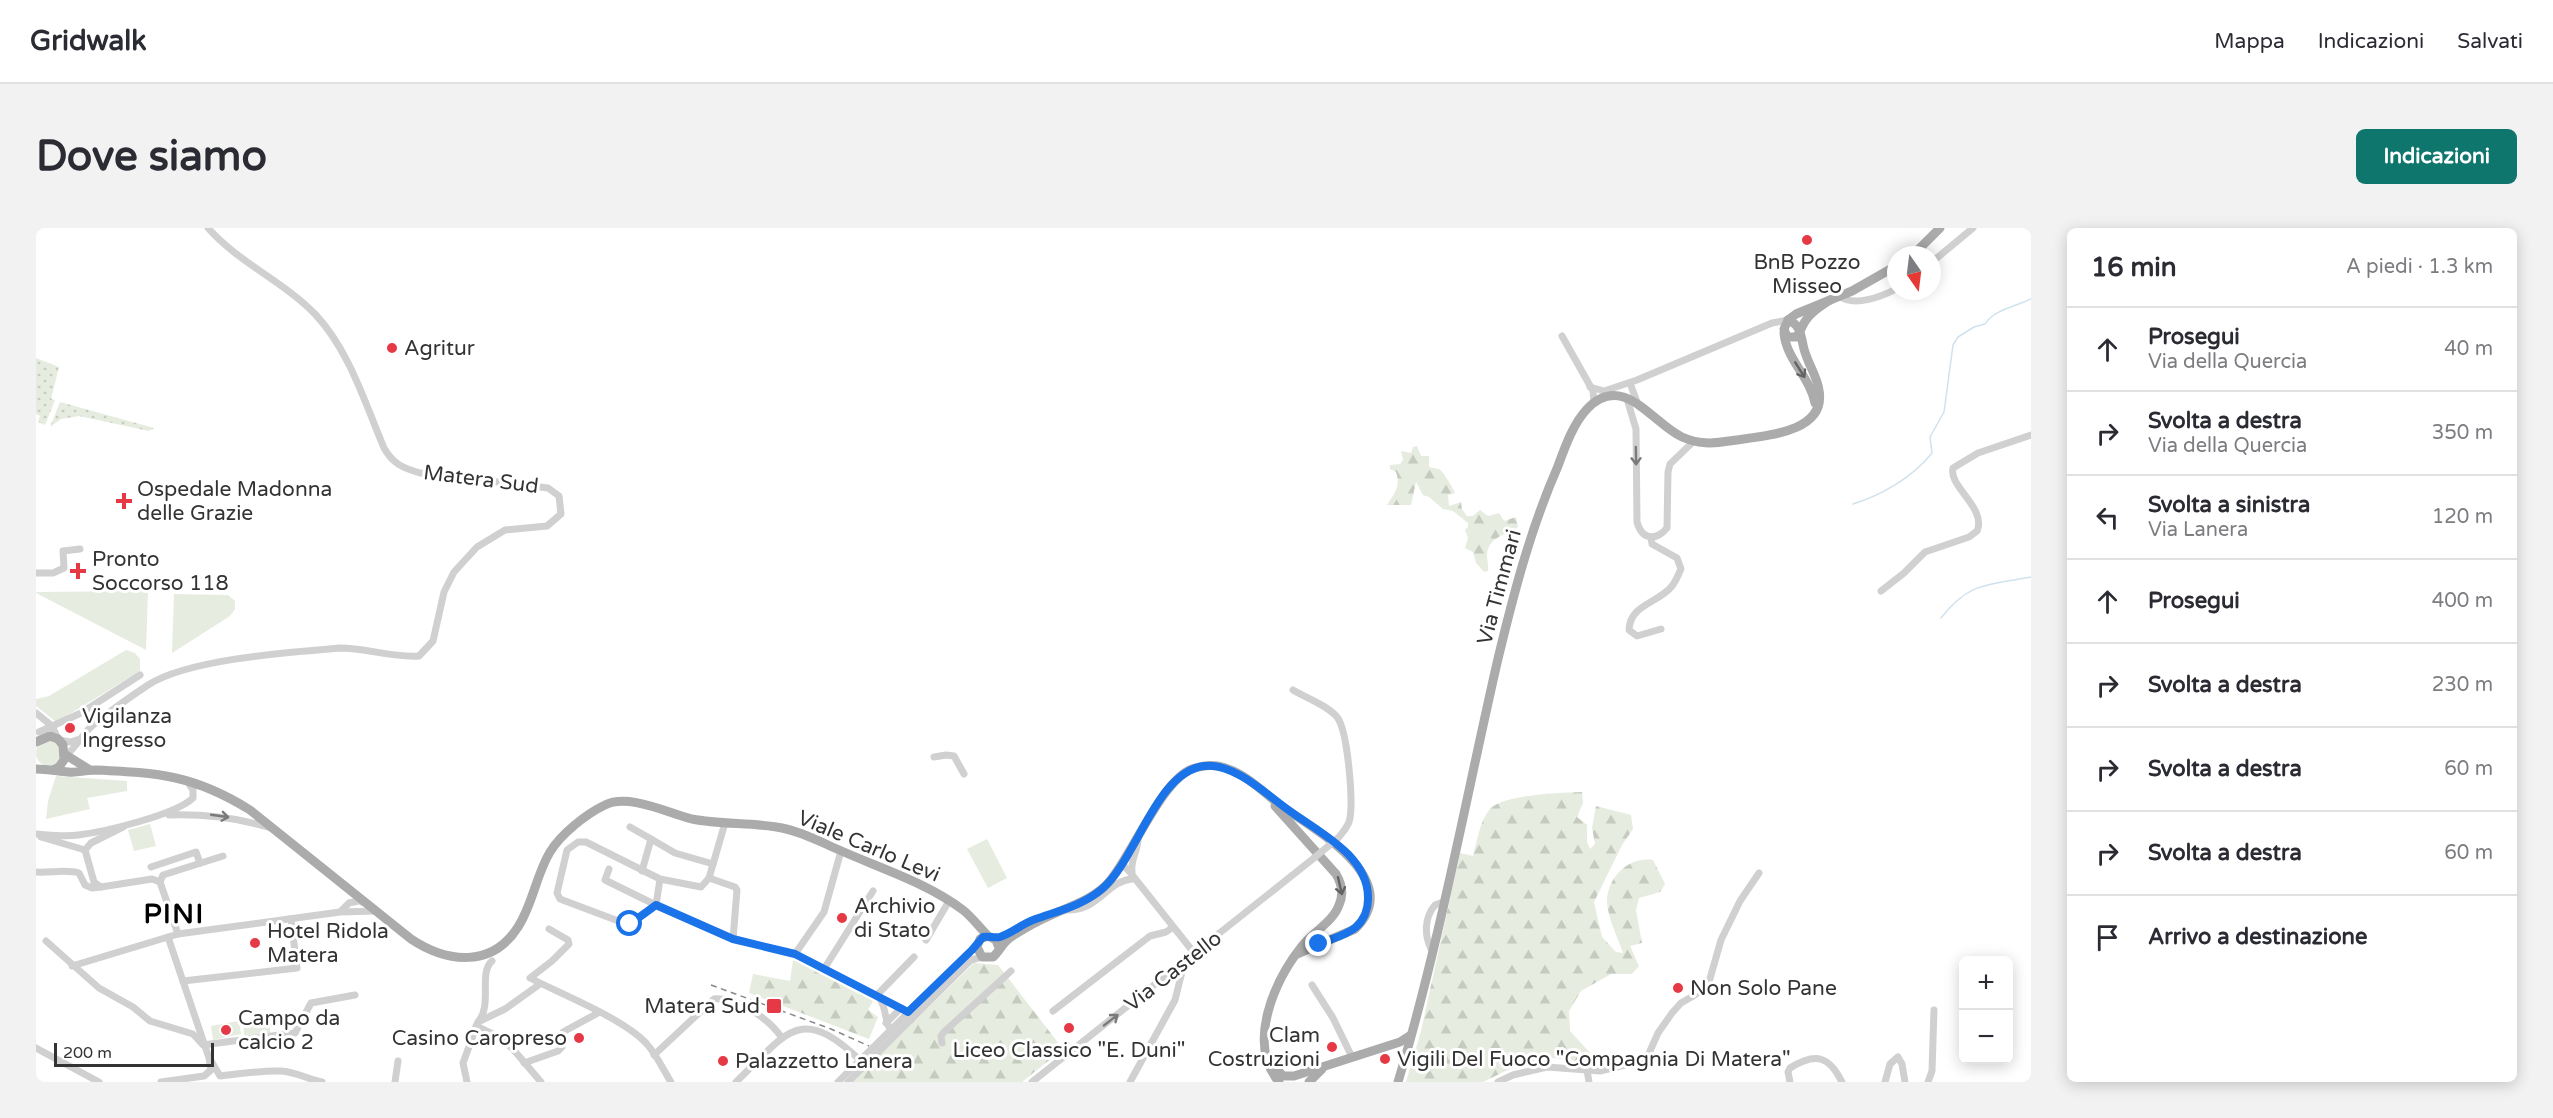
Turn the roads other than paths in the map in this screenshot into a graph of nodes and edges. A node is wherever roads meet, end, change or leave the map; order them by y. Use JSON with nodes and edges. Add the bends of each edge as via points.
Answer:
{"nodes":[{"id":1,"x":208,"y":228,"type":"edge"},
{"id":2,"x":1940,"y":228,"type":"edge"},
{"id":3,"x":1973,"y":228,"type":"edge"},
{"id":4,"x":1922,"y":246,"type":"edge"},
{"id":5,"x":1941,"y":255,"type":"edge"},
{"id":6,"x":1887,"y":272,"type":"edge"},
{"id":7,"x":1887,"y":293,"type":"edge"},
{"id":8,"x":1834,"y":298,"type":"junction"},
{"id":9,"x":1785,"y":327,"type":"junction"},
{"id":10,"x":1800,"y":331,"type":"junction"},
{"id":11,"x":1562,"y":336,"type":"dead end"},
{"id":12,"x":1630,"y":383,"type":"junction"},
{"id":13,"x":1590,"y":387,"type":"junction"},
{"id":14,"x":1632,"y":400,"type":"junction"},
{"id":15,"x":1594,"y":403,"type":"junction"},
{"id":16,"x":1816,"y":408,"type":"junction"},
{"id":17,"x":2031,"y":435,"type":"edge"},
{"id":18,"x":1694,"y":441,"type":"junction"},
{"id":19,"x":1651,"y":538,"type":"junction"},
{"id":20,"x":80,"y":549,"type":"dead end"},
{"id":21,"x":36,"y":573,"type":"edge"},
{"id":22,"x":1881,"y":591,"type":"dead end"},
{"id":23,"x":1661,"y":629,"type":"dead end"},
{"id":24,"x":140,"y":675,"type":"dead end"},
{"id":25,"x":1293,"y":690,"type":"dead end"},
{"id":26,"x":39,"y":715,"type":"edge"},
{"id":27,"x":52,"y":726,"type":"junction"},
{"id":28,"x":58,"y":739,"type":"junction"},
{"id":29,"x":80,"y":739,"type":"junction"},
{"id":30,"x":37,"y":740,"type":"edge"},
{"id":31,"x":66,"y":755,"type":"junction"},
{"id":32,"x":934,"y":757,"type":"dead end"},
{"id":33,"x":38,"y":767,"type":"edge"},
{"id":34,"x":53,"y":770,"type":"junction"},
{"id":35,"x":90,"y":770,"type":"junction"},
{"id":36,"x":964,"y":774,"type":"dead end"},
{"id":37,"x":187,"y":781,"type":"junction"},
{"id":38,"x":1263,"y":793,"type":"junction"},
{"id":39,"x":164,"y":815,"type":"junction"},
{"id":40,"x":130,"y":823,"type":"junction"},
{"id":41,"x":725,"y":823,"type":"junction"},
{"id":42,"x":630,"y":827,"type":"dead end"},
{"id":43,"x":274,"y":829,"type":"junction"},
{"id":44,"x":36,"y":834,"type":"edge"},
{"id":45,"x":1138,"y":837,"type":"junction"},
{"id":46,"x":651,"y":839,"type":"junction"},
{"id":47,"x":85,"y":850,"type":"junction"},
{"id":48,"x":841,"y":851,"type":"junction"},
{"id":49,"x":223,"y":856,"type":"dead end"},
{"id":50,"x":200,"y":863,"type":"junction"},
{"id":51,"x":713,"y":864,"type":"junction"},
{"id":52,"x":151,"y":867,"type":"dead end"},
{"id":53,"x":1119,"y":867,"type":"junction"},
{"id":54,"x":609,"y":869,"type":"dead end"},
{"id":55,"x":642,"y":871,"type":"junction"},
{"id":56,"x":36,"y":872,"type":"edge"},
{"id":57,"x":1759,"y":873,"type":"dead end"},
{"id":58,"x":709,"y":878,"type":"junction"},
{"id":59,"x":660,"y":879,"type":"junction"},
{"id":60,"x":1134,"y":879,"type":"junction"},
{"id":61,"x":160,"y":882,"type":"junction"},
{"id":62,"x":100,"y":887,"type":"junction"},
{"id":63,"x":349,"y":888,"type":"junction"},
{"id":64,"x":873,"y":891,"type":"dead end"},
{"id":65,"x":363,"y":900,"type":"junction"},
{"id":66,"x":950,"y":901,"type":"junction"},
{"id":67,"x":349,"y":903,"type":"junction"},
{"id":68,"x":656,"y":905,"type":"junction"},
{"id":69,"x":1064,"y":910,"type":"junction"},
{"id":70,"x":356,"y":911,"type":"junction"},
{"id":71,"x":340,"y":912,"type":"junction"},
{"id":72,"x":378,"y":912,"type":"junction"},
{"id":73,"x":1048,"y":916,"type":"junction"},
{"id":74,"x":291,"y":919,"type":"junction"},
{"id":75,"x":973,"y":920,"type":"junction"},
{"id":76,"x":1173,"y":927,"type":"junction"},
{"id":77,"x":549,"y":929,"type":"dead end"},
{"id":78,"x":178,"y":934,"type":"junction"},
{"id":79,"x":168,"y":937,"type":"junction"},
{"id":80,"x":991,"y":937,"type":"junction"},
{"id":81,"x":733,"y":939,"type":"junction"},
{"id":82,"x":45,"y":940,"type":"dead end"},
{"id":83,"x":926,"y":940,"type":"dead end"},
{"id":84,"x":978,"y":943,"type":"junction"},
{"id":85,"x":1186,"y":944,"type":"junction"},
{"id":86,"x":999,"y":948,"type":"junction"},
{"id":87,"x":795,"y":954,"type":"junction"},
{"id":88,"x":1195,"y":954,"type":"junction"},
{"id":89,"x":1297,"y":954,"type":"junction"},
{"id":90,"x":914,"y":957,"type":"dead end"},
{"id":91,"x":982,"y":957,"type":"junction"},
{"id":92,"x":492,"y":961,"type":"dead end"},
{"id":93,"x":1186,"y":961,"type":"junction"},
{"id":94,"x":72,"y":966,"type":"junction"},
{"id":95,"x":824,"y":969,"type":"junction"},
{"id":96,"x":1011,"y":971,"type":"dead end"},
{"id":97,"x":183,"y":981,"type":"junction"},
{"id":98,"x":540,"y":984,"type":"junction"},
{"id":99,"x":1312,"y":985,"type":"dead end"},
{"id":100,"x":355,"y":995,"type":"dead end"},
{"id":101,"x":877,"y":996,"type":"junction"},
{"id":102,"x":901,"y":1008,"type":"junction"},
{"id":103,"x":1934,"y":1010,"type":"dead end"},
{"id":104,"x":1053,"y":1011,"type":"dead end"},
{"id":105,"x":598,"y":1013,"type":"junction"},
{"id":106,"x":910,"y":1016,"type":"junction"},
{"id":107,"x":887,"y":1022,"type":"junction"},
{"id":108,"x":476,"y":1026,"type":"junction"},
{"id":109,"x":893,"y":1032,"type":"junction"},
{"id":110,"x":1412,"y":1033,"type":"junction"},
{"id":111,"x":1265,"y":1034,"type":"junction"},
{"id":112,"x":782,"y":1038,"type":"junction"},
{"id":113,"x":942,"y":1043,"type":"dead end"},
{"id":114,"x":877,"y":1044,"type":"junction"},
{"id":115,"x":1394,"y":1044,"type":"junction"},
{"id":116,"x":203,"y":1045,"type":"junction"},
{"id":117,"x":36,"y":1048,"type":"edge"},
{"id":118,"x":654,"y":1055,"type":"junction"},
{"id":119,"x":1352,"y":1056,"type":"junction"},
{"id":120,"x":209,"y":1058,"type":"junction"},
{"id":121,"x":1405,"y":1058,"type":"junction"},
{"id":122,"x":398,"y":1061,"type":"dead end"},
{"id":123,"x":863,"y":1062,"type":"junction"},
{"id":124,"x":524,"y":1063,"type":"junction"},
{"id":125,"x":1332,"y":1063,"type":"junction"},
{"id":126,"x":1587,"y":1070,"type":"junction"},
{"id":127,"x":1271,"y":1078,"type":"edge"},
{"id":128,"x":306,"y":1080,"type":"edge"},
{"id":129,"x":99,"y":1082,"type":"edge"},
{"id":130,"x":161,"y":1082,"type":"edge"},
{"id":131,"x":322,"y":1082,"type":"edge"},
{"id":132,"x":395,"y":1082,"type":"edge"},
{"id":133,"x":467,"y":1082,"type":"edge"},
{"id":134,"x":541,"y":1082,"type":"edge"},
{"id":135,"x":671,"y":1082,"type":"edge"},
{"id":136,"x":736,"y":1082,"type":"edge"},
{"id":137,"x":838,"y":1082,"type":"edge"},
{"id":138,"x":848,"y":1082,"type":"edge"},
{"id":139,"x":1032,"y":1082,"type":"edge"},
{"id":140,"x":1130,"y":1082,"type":"edge"},
{"id":141,"x":1279,"y":1082,"type":"edge"},
{"id":142,"x":1309,"y":1082,"type":"edge"},
{"id":143,"x":1398,"y":1082,"type":"edge"},
{"id":144,"x":1498,"y":1082,"type":"edge"},
{"id":145,"x":1589,"y":1082,"type":"edge"},
{"id":146,"x":1790,"y":1082,"type":"edge"},
{"id":147,"x":1842,"y":1082,"type":"edge"},
{"id":148,"x":1885,"y":1082,"type":"edge"},
{"id":149,"x":1905,"y":1082,"type":"edge"},
{"id":150,"x":1928,"y":1082,"type":"edge"}],
"edges":[{"from":1,"to":29,"type":"street","name":"Matera Sud","via":[[237,257],[314,313],[327,328],[391,460],[420,473],[548,488],[559,496],[561,514],[547,526],[505,530],[477,548],[454,572],[444,592],[433,641],[419,656],[340,648],[190,669],[150,684]]},
{"from":2,"to":4,"type":"main road"},
{"from":3,"to":5,"type":"street"},
{"from":6,"to":8,"type":"main road"},
{"from":7,"to":8,"type":"street","via":[[1854,301]]},
{"from":8,"to":9,"type":"main road","via":[[1796,314]]},
{"from":8,"to":10,"type":"main road","via":[[1812,313]]},
{"from":9,"to":10,"type":"main road","via":[[1795,323]]},
{"from":9,"to":10,"type":"main road","via":[[1789,338]]},
{"from":9,"to":12,"type":"street","via":[[1772,323]]},
{"from":9,"to":16,"type":"main road","one_way":true,"via":[[1788,351],[1813,393]]},
{"from":10,"to":16,"type":"main road","via":[[1820,392]]},
{"from":11,"to":13,"type":"street"},
{"from":12,"to":13,"type":"street","via":[[1604,391]]},
{"from":12,"to":14,"type":"street"},
{"from":13,"to":15,"type":"street"},
{"from":14,"to":15,"type":"main road","via":[[1612,397]]},
{"from":14,"to":18,"type":"main road","via":[[1680,436]]},
{"from":14,"to":19,"type":"street","one_way":true,"via":[[1637,522],[1641,533]]},
{"from":15,"to":110,"type":"main road","name":"Via Timmari","via":[[1566,445],[1516,584]]},
{"from":16,"to":18,"type":"main road","via":[[1802,426],[1790,430],[1714,443]]},
{"from":17,"to":22,"type":"street","via":[[1978,453],[1953,468],[1952,477],[1978,519],[1977,531],[1925,552]]},
{"from":18,"to":19,"type":"street","via":[[1670,464],[1667,528]]},
{"from":19,"to":23,"type":"street","via":[[1658,549],[1677,558],[1681,569],[1672,587],[1636,612],[1629,630],[1637,636]]},
{"from":20,"to":21,"type":"street","via":[[63,551],[64,568],[59,572]]},
{"from":24,"to":27,"type":"street","via":[[81,713]]},
{"from":25,"to":88,"type":"street","name":"Via Castello","bridge":true,"via":[[1335,715],[1340,723],[1348,761],[1350,820],[1338,838]]},
{"from":26,"to":27,"type":"street"},
{"from":26,"to":30,"type":"street"},
{"from":27,"to":28,"type":"street"},
{"from":27,"to":30,"type":"street"},
{"from":28,"to":29,"type":"street"},
{"from":28,"to":30,"type":"main road","via":[[50,736]]},
{"from":28,"to":31,"type":"main road"},
{"from":29,"to":31,"type":"street"},
{"from":31,"to":34,"type":"main road"},
{"from":31,"to":35,"type":"main road"},
{"from":32,"to":36,"type":"street","via":[[954,756]]},
{"from":33,"to":34,"type":"main road","name":"Viale Carlo Levi"},
{"from":34,"to":35,"type":"main road","name":"Viale Carlo Levi"},
{"from":35,"to":37,"type":"main road","name":"Viale Carlo Levi","via":[[156,773]]},
{"from":37,"to":39,"type":"street","via":[[193,798]]},
{"from":37,"to":43,"type":"main road","name":"Viale Carlo Levi","via":[[226,795]]},
{"from":38,"to":45,"type":"main road","via":[[1227,768],[1204,766],[1191,770],[1174,782]]},
{"from":38,"to":89,"type":"main road","one_way":true,"via":[[1341,882],[1342,897],[1336,913]]},
{"from":38,"to":89,"type":"main road","via":[[1342,849],[1359,865],[1368,884],[1368,905],[1355,929]]},
{"from":39,"to":40,"type":"street"},
{"from":39,"to":43,"type":"street","one_way":true,"via":[[207,814]]},
{"from":40,"to":44,"type":"street","via":[[80,835]]},
{"from":40,"to":47,"type":"street"},
{"from":41,"to":48,"type":"main road","name":"Viale Carlo Levi","via":[[780,827]]},
{"from":41,"to":51,"type":"street"},
{"from":41,"to":72,"type":"main road","name":"Viale Carlo Levi","via":[[630,801],[607,804],[558,842],[519,926],[500,946],[477,957],[450,957],[424,947]]},
{"from":42,"to":46,"type":"street"},
{"from":43,"to":63,"type":"main road","name":"Viale Carlo Levi"},
{"from":44,"to":47,"type":"street"},
{"from":45,"to":53,"type":"main road"},
{"from":45,"to":60,"type":"street","via":[[1139,846],[1131,863]]},
{"from":46,"to":51,"type":"street","via":[[675,853]]},
{"from":46,"to":55,"type":"street"},
{"from":47,"to":62,"type":"street","via":[[94,882]]},
{"from":48,"to":66,"type":"main road","name":"Viale Carlo Levi","via":[[892,871]]},
{"from":48,"to":87,"type":"street","via":[[824,912]]},
{"from":49,"to":50,"type":"street"},
{"from":50,"to":52,"type":"street","via":[[196,852]]},
{"from":50,"to":61,"type":"street","via":[[163,875]]},
{"from":51,"to":58,"type":"street"},
{"from":53,"to":60,"type":"street","via":[[1125,867]]},
{"from":53,"to":69,"type":"main road","via":[[1094,896]]},
{"from":54,"to":68,"type":"street","via":[[605,880]]},
{"from":55,"to":59,"type":"street"},
{"from":55,"to":68,"type":"street","via":[[586,842],[578,842],[567,850],[557,886],[560,899],[630,924]]},
{"from":56,"to":62,"type":"street","via":[[71,870],[79,873],[85,885]]},
{"from":57,"to":126,"type":"street","via":[[1721,940],[1709,982],[1672,1013],[1648,1058],[1607,1070]]},
{"from":58,"to":59,"type":"street","via":[[701,887]]},
{"from":58,"to":81,"type":"street","via":[[737,890]]},
{"from":59,"to":68,"type":"street"},
{"from":60,"to":69,"type":"street","via":[[1120,881],[1091,905]]},
{"from":60,"to":76,"type":"street"},
{"from":61,"to":62,"type":"street","via":[[152,879]]},
{"from":61,"to":78,"type":"street"},
{"from":63,"to":65,"type":"main road","name":"Viale Carlo Levi"},
{"from":63,"to":67,"type":"street"},
{"from":64,"to":95,"type":"street"},
{"from":65,"to":67,"type":"street"},
{"from":65,"to":70,"type":"street"},
{"from":65,"to":72,"type":"main road","name":"Viale Carlo Levi"},
{"from":66,"to":75,"type":"main road","name":"Viale Carlo Levi"},
{"from":66,"to":83,"type":"street"},
{"from":67,"to":71,"type":"street"},
{"from":68,"to":81,"type":"street"},
{"from":69,"to":73,"type":"main road"},
{"from":70,"to":71,"type":"street"},
{"from":70,"to":72,"type":"street"},
{"from":71,"to":74,"type":"street"},
{"from":73,"to":80,"type":"main road"},
{"from":73,"to":86,"type":"main road"},
{"from":74,"to":78,"type":"street"},
{"from":74,"to":97,"type":"street","via":[[297,968]]},
{"from":75,"to":80,"type":"main road","name":"Viale Carlo Levi"},
{"from":75,"to":84,"type":"main road"},
{"from":76,"to":85,"type":"street"},
{"from":76,"to":104,"type":"street","via":[[1150,936]]},
{"from":77,"to":98,"type":"street","via":[[568,940],[569,945],[530,978]]},
{"from":78,"to":79,"type":"street"},
{"from":79,"to":94,"type":"street"},
{"from":79,"to":97,"type":"street"},
{"from":80,"to":84,"type":"main road"},
{"from":80,"to":86,"type":"main road"},
{"from":81,"to":87,"type":"street"},
{"from":82,"to":94,"type":"street"},
{"from":84,"to":91,"type":"main road"},
{"from":84,"to":106,"type":"street"},
{"from":85,"to":88,"type":"street"},
{"from":85,"to":93,"type":"street"},
{"from":86,"to":91,"type":"main road","via":[[993,957]]},
{"from":87,"to":95,"type":"street"},
{"from":88,"to":93,"type":"street","name":"Via Castello"},
{"from":89,"to":111,"type":"main road","via":[[1271,1004]]},
{"from":90,"to":101,"type":"street"},
{"from":91,"to":106,"type":"street","via":[[971,960]]},
{"from":92,"to":108,"type":"street","via":[[486,974],[485,1009]]},
{"from":139,"to":93,"type":"street","name":"Via Castello","one_way":true},
{"from":93,"to":140,"type":"street","via":[[1175,1000]]},
{"from":94,"to":116,"type":"street","via":[[150,1022],[193,1034]]},
{"from":95,"to":101,"type":"street"},
{"from":96,"to":113,"type":"street","via":[[944,1032]]},
{"from":97,"to":116,"type":"street"},
{"from":98,"to":105,"type":"street"},
{"from":98,"to":108,"type":"street"},
{"from":99,"to":119,"type":"street"},
{"from":100,"to":116,"type":"street","via":[[310,1003],[296,1033]]},
{"from":101,"to":102,"type":"street"},
{"from":101,"to":107,"type":"street"},
{"from":102,"to":106,"type":"street"},
{"from":102,"to":107,"type":"street"},
{"from":103,"to":150,"type":"street","via":[[1932,1071]]},
{"from":105,"to":118,"type":"street","via":[[635,1033]]},
{"from":105,"to":124,"type":"street","via":[[563,1032],[558,1051]]},
{"from":106,"to":109,"type":"street"},
{"from":107,"to":109,"type":"street"},
{"from":107,"to":114,"type":"street"},
{"from":108,"to":124,"type":"street","via":[[499,1037]]},
{"from":108,"to":133,"type":"street","via":[[463,1063]]},
{"from":109,"to":114,"type":"street"},
{"from":109,"to":123,"type":"street"},
{"from":110,"to":115,"type":"main road"},
{"from":110,"to":121,"type":"main road","name":"Via Timmari"},
{"from":111,"to":125,"type":"main road","via":[[1271,1058],[1283,1076]]},
{"from":111,"to":127,"type":"main road"},
{"from":112,"to":118,"type":"street","via":[[765,1020],[744,1007],[714,999]]},
{"from":112,"to":123,"type":"street","via":[[796,1029],[809,1028],[841,1042]]},
{"from":112,"to":136,"type":"street"},
{"from":114,"to":123,"type":"street"},
{"from":115,"to":119,"type":"main road"},
{"from":115,"to":121,"type":"main road","via":[[1401,1047]]},
{"from":116,"to":120,"type":"street"},
{"from":117,"to":129,"type":"street"},
{"from":118,"to":135,"type":"street"},
{"from":119,"to":125,"type":"main road"},
{"from":120,"to":128,"type":"street","via":[[220,1076],[281,1071],[302,1074]]},
{"from":120,"to":130,"type":"street","via":[[208,1074]]},
{"from":121,"to":143,"type":"main road","name":"Via Timmari"},
{"from":122,"to":132,"type":"street"},
{"from":123,"to":137,"type":"street"},
{"from":123,"to":138,"type":"street"},
{"from":124,"to":134,"type":"street"},
{"from":125,"to":142,"type":"main road","via":[[1317,1071]]},
{"from":126,"to":144,"type":"street","via":[[1547,1067]]},
{"from":126,"to":145,"type":"street"},
{"from":127,"to":141,"type":"main road"},
{"from":128,"to":131,"type":"street"},
{"from":146,"to":147,"type":"street","via":[[1790,1068],[1815,1058],[1834,1066]]},
{"from":148,"to":149,"type":"street","via":[[1890,1064],[1898,1057]]}]}
